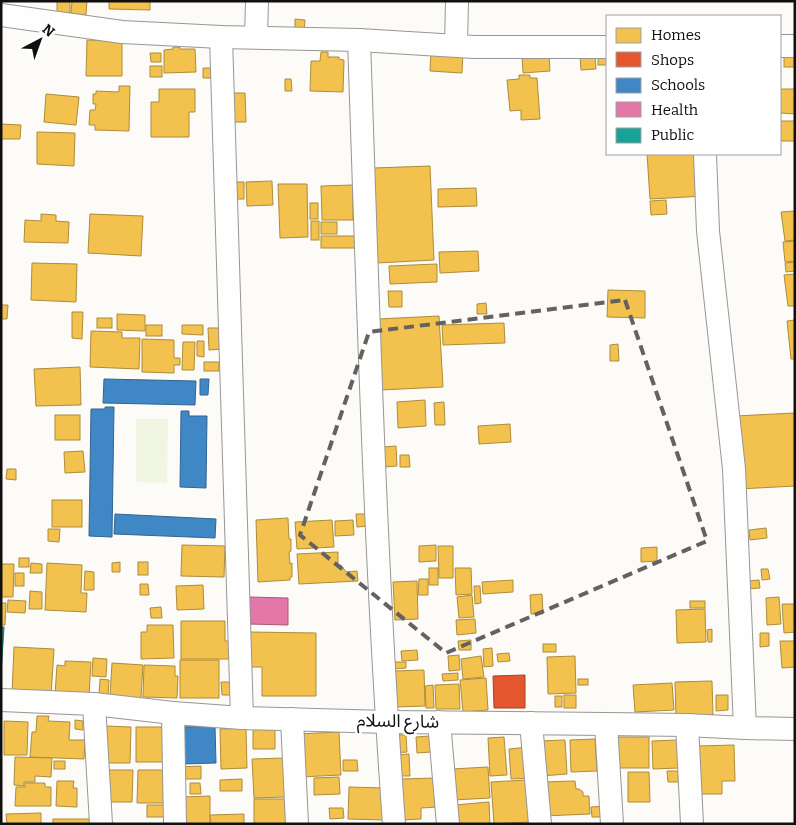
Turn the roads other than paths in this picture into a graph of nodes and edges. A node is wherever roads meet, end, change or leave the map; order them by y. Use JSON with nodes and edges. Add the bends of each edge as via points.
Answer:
{"nodes":[{"id":1,"x":257,"y":1,"type":"edge"},
{"id":2,"x":457,"y":1,"type":"edge"},
{"id":3,"x":1,"y":15,"type":"edge"},
{"id":4,"x":221,"y":37,"type":"junction"},
{"id":5,"x":256,"y":37,"type":"junction"},
{"id":6,"x":359,"y":40,"type":"junction"},
{"id":7,"x":456,"y":45,"type":"junction"},
{"id":8,"x":781,"y":46,"type":"edge"},
{"id":9,"x":795,"y":46,"type":"edge"},
{"id":10,"x":606,"y":47,"type":"edge"},
{"id":11,"x":705,"y":155,"type":"edge"},
{"id":12,"x":1,"y":700,"type":"edge"},
{"id":13,"x":94,"y":704,"type":"junction"},
{"id":14,"x":173,"y":713,"type":"junction"},
{"id":15,"x":242,"y":718,"type":"junction"},
{"id":16,"x":292,"y":719,"type":"junction"},
{"id":17,"x":387,"y":722,"type":"junction"},
{"id":18,"x":440,"y":722,"type":"junction"},
{"id":19,"x":531,"y":723,"type":"junction"},
{"id":20,"x":606,"y":724,"type":"junction"},
{"id":21,"x":687,"y":725,"type":"junction"},
{"id":22,"x":745,"y":728,"type":"junction"},
{"id":23,"x":795,"y":728,"type":"edge"},
{"id":24,"x":100,"y":824,"type":"edge"},
{"id":25,"x":175,"y":824,"type":"edge"},
{"id":26,"x":297,"y":824,"type":"edge"},
{"id":27,"x":394,"y":824,"type":"edge"},
{"id":28,"x":448,"y":824,"type":"edge"},
{"id":29,"x":540,"y":824,"type":"edge"},
{"id":30,"x":612,"y":824,"type":"edge"},
{"id":31,"x":692,"y":824,"type":"edge"}],
"edges":[{"from":1,"to":5,"type":"street"},
{"from":2,"to":7,"type":"street"},
{"from":3,"to":4,"type":"street","via":[[122,32]]},
{"from":4,"to":5,"type":"street"},
{"from":4,"to":15,"type":"street"},
{"from":5,"to":6,"type":"street"},
{"from":6,"to":7,"type":"street"},
{"from":6,"to":17,"type":"street"},
{"from":7,"to":10,"type":"street"},
{"from":8,"to":9,"type":"street"},
{"from":11,"to":22,"type":"street","via":[[708,231],[734,469]]},
{"from":12,"to":13,"type":"street","name":"شارع السلام"},
{"from":13,"to":14,"type":"street","name":"شارع السلام"},
{"from":13,"to":24,"type":"street"},
{"from":14,"to":15,"type":"street","name":"شارع السلام"},
{"from":14,"to":25,"type":"street"},
{"from":15,"to":16,"type":"street","name":"شارع السلام"},
{"from":16,"to":17,"type":"street","name":"شارع السلام"},
{"from":16,"to":26,"type":"street"},
{"from":17,"to":18,"type":"street","name":"شارع السلام"},
{"from":17,"to":27,"type":"street"},
{"from":18,"to":19,"type":"street","name":"شارع السلام"},
{"from":18,"to":28,"type":"street"},
{"from":19,"to":20,"type":"street","name":"شارع السلام"},
{"from":19,"to":29,"type":"street"},
{"from":20,"to":21,"type":"street","name":"شارع السلام"},
{"from":20,"to":30,"type":"street"},
{"from":21,"to":22,"type":"street","name":"شارع السلام"},
{"from":21,"to":31,"type":"street"},
{"from":22,"to":23,"type":"street","name":"شارع السلام"}]}
